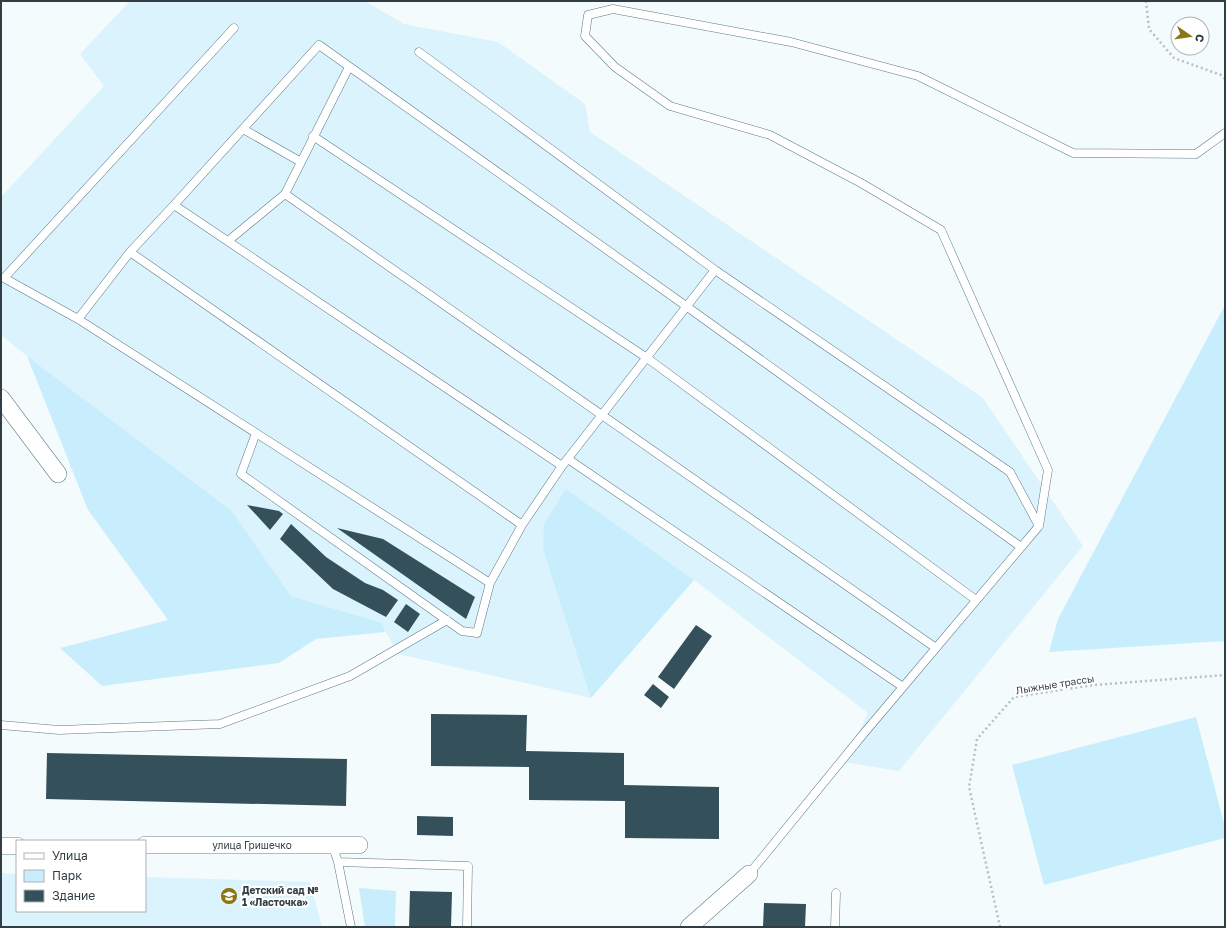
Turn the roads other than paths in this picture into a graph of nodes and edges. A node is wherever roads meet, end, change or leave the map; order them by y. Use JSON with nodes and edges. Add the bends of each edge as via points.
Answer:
{"nodes":[{"id":1,"x":234,"y":28,"type":"dead end"},
{"id":2,"x":419,"y":52,"type":"dead end"},
{"id":3,"x":349,"y":66,"type":"junction"},
{"id":4,"x":243,"y":129,"type":"junction"},
{"id":5,"x":1225,"y":133,"type":"edge"},
{"id":6,"x":313,"y":136,"type":"junction"},
{"id":7,"x":301,"y":162,"type":"junction"},
{"id":8,"x":285,"y":194,"type":"junction"},
{"id":9,"x":174,"y":205,"type":"junction"},
{"id":10,"x":228,"y":240,"type":"junction"},
{"id":11,"x":130,"y":252,"type":"junction"},
{"id":12,"x":715,"y":270,"type":"junction"},
{"id":13,"x":686,"y":306,"type":"junction"},
{"id":14,"x":78,"y":319,"type":"junction"},
{"id":15,"x":647,"y":358,"type":"junction"},
{"id":16,"x":1,"y":398,"type":"edge"},
{"id":17,"x":602,"y":416,"type":"junction"},
{"id":18,"x":256,"y":433,"type":"junction"},
{"id":19,"x":568,"y":459,"type":"junction"},
{"id":20,"x":562,"y":466,"type":"junction"},
{"id":21,"x":58,"y":474,"type":"dead end"},
{"id":22,"x":522,"y":525,"type":"junction"},
{"id":23,"x":1039,"y":526,"type":"junction"},
{"id":24,"x":1021,"y":547,"type":"junction"},
{"id":25,"x":490,"y":583,"type":"junction"},
{"id":26,"x":976,"y":600,"type":"junction"},
{"id":27,"x":447,"y":620,"type":"junction"},
{"id":28,"x":936,"y":648,"type":"junction"},
{"id":29,"x":903,"y":687,"type":"junction"},
{"id":30,"x":1,"y":725,"type":"edge"},
{"id":31,"x":332,"y":844,"type":"junction"},
{"id":32,"x":146,"y":845,"type":"edge"},
{"id":33,"x":359,"y":845,"type":"dead end"},
{"id":34,"x":1,"y":846,"type":"edge"},
{"id":35,"x":16,"y":846,"type":"edge"},
{"id":36,"x":338,"y":862,"type":"junction"},
{"id":37,"x":750,"y":874,"type":"joint"},
{"id":38,"x":836,"y":893,"type":"dead end"},
{"id":39,"x":351,"y":927,"type":"edge"},
{"id":40,"x":467,"y":927,"type":"edge"},
{"id":41,"x":690,"y":927,"type":"edge"},
{"id":42,"x":835,"y":927,"type":"edge"}],
"edges":[{"from":1,"to":14,"type":"lane","via":[[4,278]]},
{"from":2,"to":12,"type":"lane"},
{"from":3,"to":4,"type":"lane","via":[[319,45]]},
{"from":3,"to":6,"type":"lane"},
{"from":3,"to":13,"type":"lane"},
{"from":4,"to":7,"type":"lane"},
{"from":4,"to":9,"type":"lane"},
{"from":5,"to":23,"type":"lane","via":[[1196,154],[1073,153],[918,76],[791,42],[613,9],[588,15],[585,36],[615,67],[670,106],[770,136],[861,183],[940,230],[1048,470]]},
{"from":6,"to":7,"type":"lane"},
{"from":6,"to":15,"type":"lane"},
{"from":7,"to":8,"type":"lane"},
{"from":8,"to":10,"type":"lane"},
{"from":8,"to":17,"type":"lane"},
{"from":9,"to":10,"type":"lane"},
{"from":9,"to":11,"type":"lane"},
{"from":10,"to":20,"type":"lane"},
{"from":11,"to":14,"type":"lane"},
{"from":11,"to":22,"type":"lane"},
{"from":12,"to":13,"type":"lane"},
{"from":12,"to":23,"type":"lane","via":[[1010,472]]},
{"from":13,"to":15,"type":"lane"},
{"from":13,"to":24,"type":"lane"},
{"from":14,"to":18,"type":"lane"},
{"from":15,"to":17,"type":"lane"},
{"from":15,"to":26,"type":"lane"},
{"from":16,"to":21,"type":"street"},
{"from":17,"to":19,"type":"lane"},
{"from":17,"to":28,"type":"lane"},
{"from":18,"to":25,"type":"lane"},
{"from":18,"to":27,"type":"lane","via":[[241,474]]},
{"from":19,"to":20,"type":"lane"},
{"from":19,"to":29,"type":"lane"},
{"from":20,"to":22,"type":"lane"},
{"from":22,"to":25,"type":"lane"},
{"from":23,"to":24,"type":"lane"},
{"from":24,"to":26,"type":"lane"},
{"from":25,"to":27,"type":"lane","via":[[477,633],[462,631]]},
{"from":26,"to":28,"type":"lane"},
{"from":27,"to":30,"type":"lane","via":[[350,676],[220,724],[60,730]]},
{"from":28,"to":29,"type":"lane"},
{"from":29,"to":37,"type":"lane"},
{"from":31,"to":32,"type":"street","name":"улица Гришечко"},
{"from":31,"to":33,"type":"street","name":"улица Гришечко"},
{"from":31,"to":36,"type":"lane"},
{"from":34,"to":35,"type":"street"},
{"from":36,"to":39,"type":"lane"},
{"from":36,"to":40,"type":"lane","via":[[468,866]]},
{"from":37,"to":41,"type":"street"},
{"from":38,"to":42,"type":"lane"}]}
